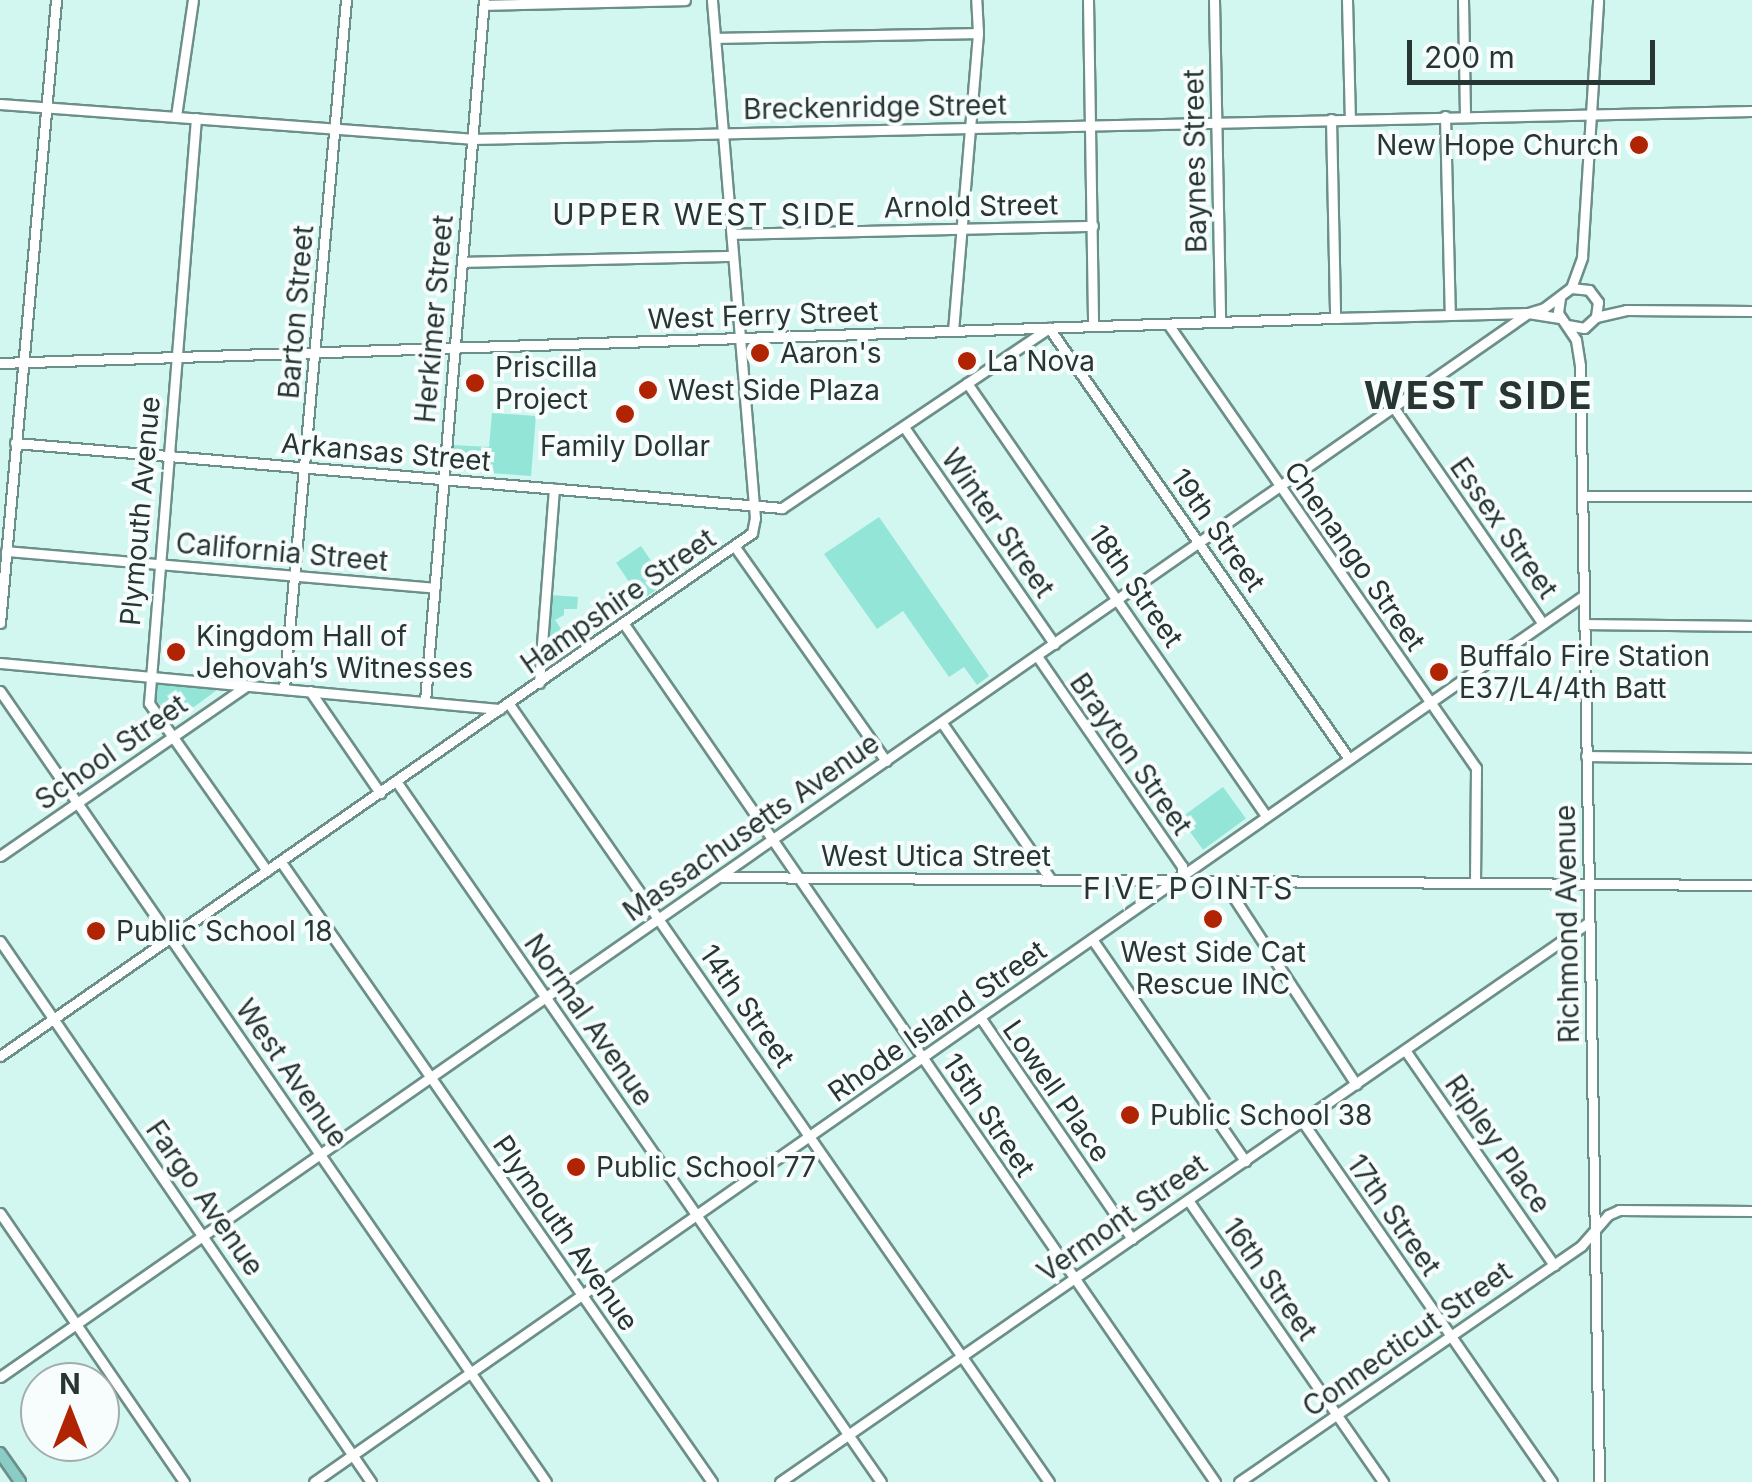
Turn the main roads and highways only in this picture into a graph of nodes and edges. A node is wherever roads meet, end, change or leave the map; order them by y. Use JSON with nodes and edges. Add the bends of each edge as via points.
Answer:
{"nodes":[{"id":1,"x":0,"y":1453,"type":"edge"},
{"id":2,"x":20,"y":1482,"type":"edge"}],
"edges":[{"from":1,"to":2,"type":"main road"}]}
